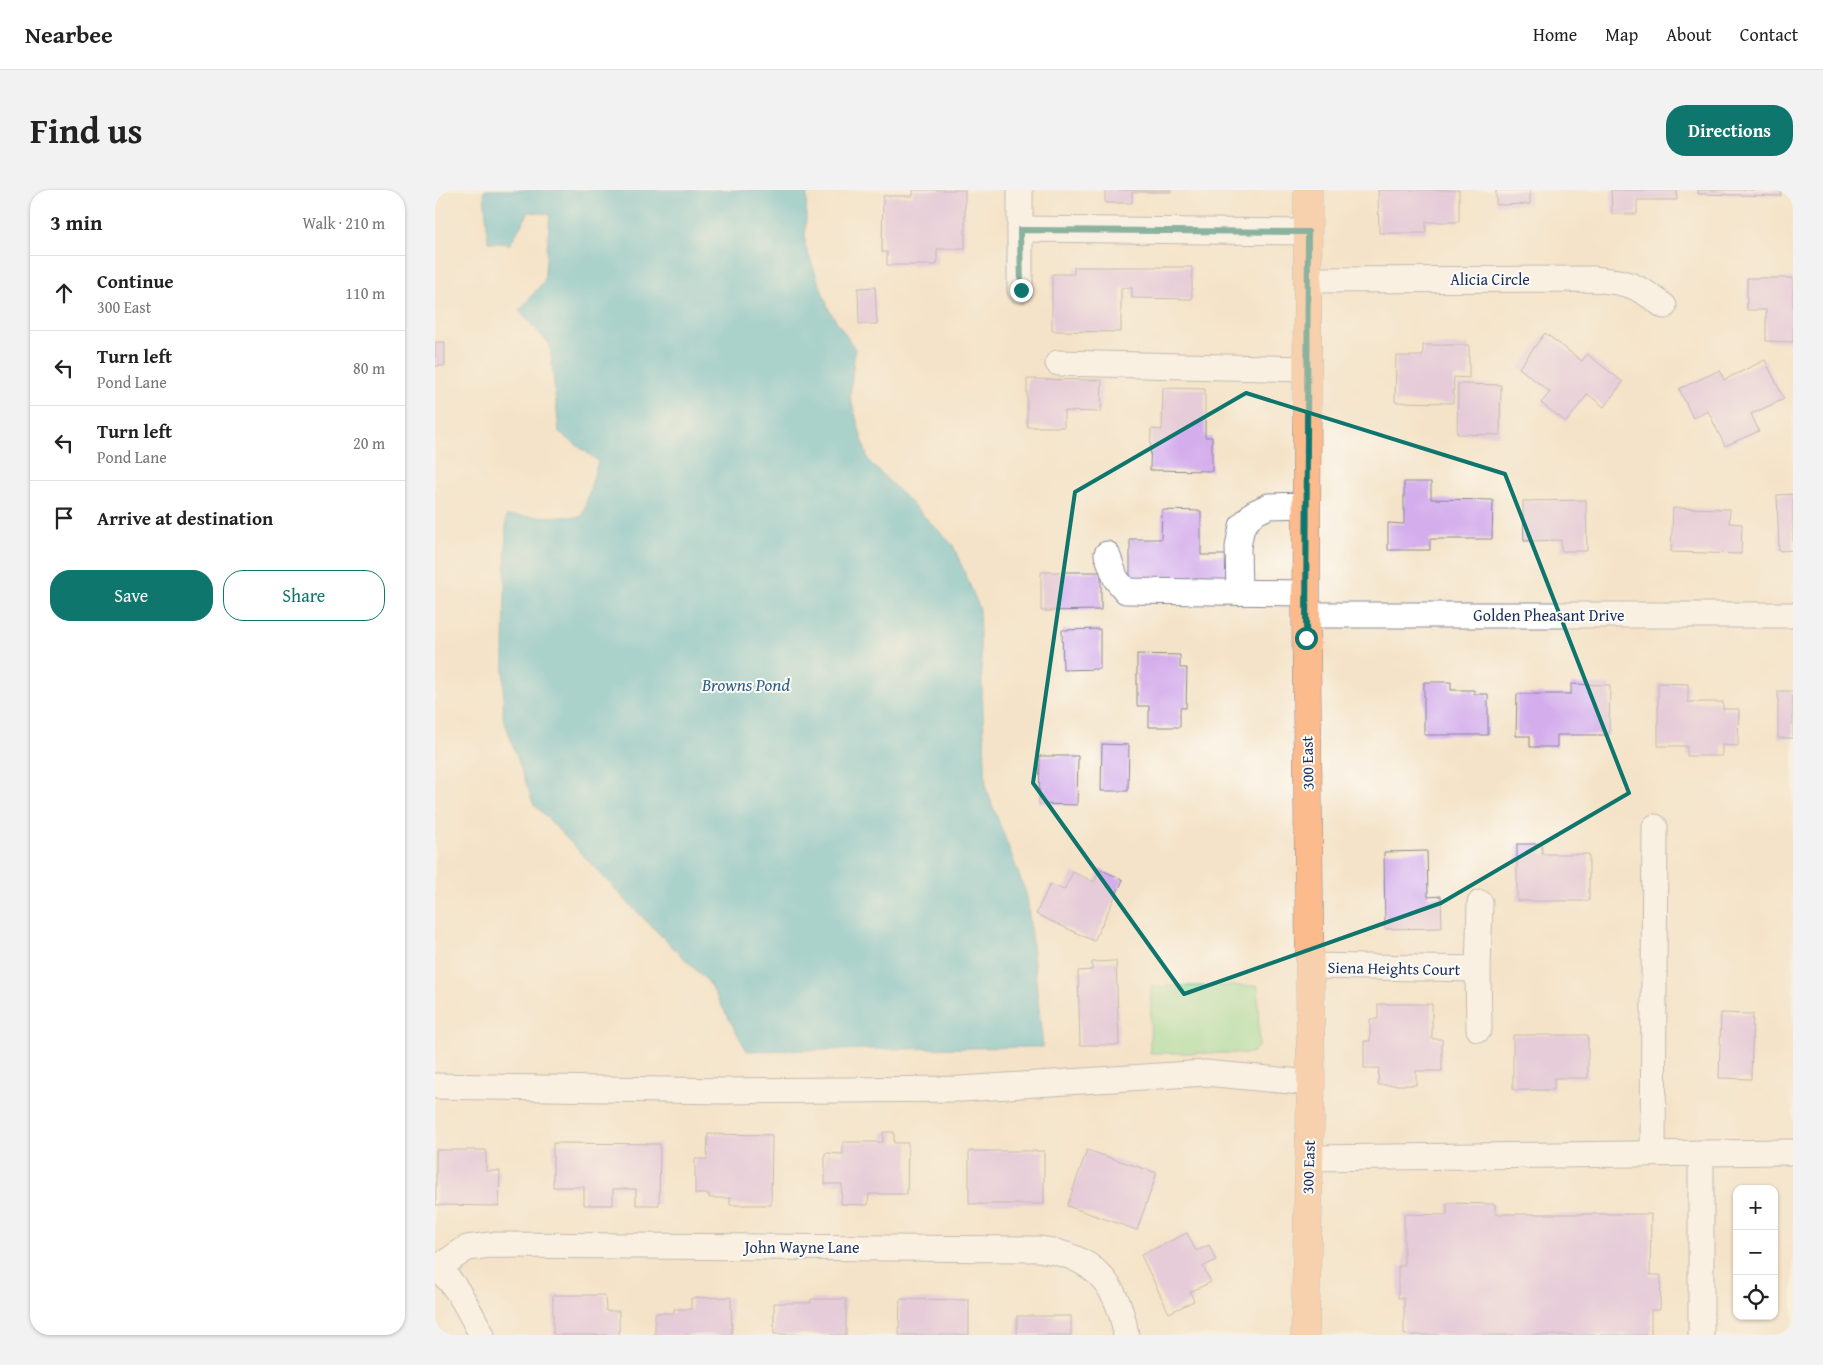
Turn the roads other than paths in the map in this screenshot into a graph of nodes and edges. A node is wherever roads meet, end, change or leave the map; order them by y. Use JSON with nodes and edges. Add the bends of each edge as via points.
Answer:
{"nodes":[{"id":1,"x":1020,"y":190,"type":"edge"},
{"id":2,"x":1308,"y":190,"type":"edge"},
{"id":3,"x":1020,"y":230,"type":"junction"},
{"id":4,"x":1308,"y":232,"type":"junction"},
{"id":5,"x":1308,"y":280,"type":"junction"},
{"id":6,"x":1021,"y":290,"type":"dead end"},
{"id":7,"x":1664,"y":306,"type":"dead end"},
{"id":8,"x":1058,"y":363,"type":"dead end"},
{"id":9,"x":1308,"y":369,"type":"junction"},
{"id":10,"x":1307,"y":505,"type":"junction"},
{"id":11,"x":1107,"y":554,"type":"dead end"},
{"id":12,"x":1239,"y":592,"type":"junction"},
{"id":13,"x":1306,"y":604,"type":"junction"},
{"id":14,"x":1793,"y":615,"type":"edge"},
{"id":15,"x":1655,"y":827,"type":"dead end"},
{"id":16,"x":1480,"y":903,"type":"dead end"},
{"id":17,"x":1310,"y":966,"type":"junction"},
{"id":18,"x":1478,"y":969,"type":"junction"},
{"id":19,"x":1479,"y":1029,"type":"dead end"},
{"id":20,"x":1311,"y":1083,"type":"junction"},
{"id":21,"x":435,"y":1086,"type":"edge"},
{"id":22,"x":1793,"y":1152,"type":"edge"},
{"id":23,"x":1653,"y":1153,"type":"junction"},
{"id":24,"x":1701,"y":1153,"type":"junction"},
{"id":25,"x":1309,"y":1158,"type":"junction"},
{"id":26,"x":436,"y":1268,"type":"edge"},
{"id":27,"x":483,"y":1335,"type":"edge"},
{"id":28,"x":1126,"y":1335,"type":"edge"},
{"id":29,"x":1305,"y":1335,"type":"edge"},
{"id":30,"x":1701,"y":1335,"type":"edge"}],
"edges":[{"from":1,"to":3,"type":"street"},
{"from":2,"to":4,"type":"main road","name":"300 East"},
{"from":3,"to":4,"type":"street"},
{"from":3,"to":6,"type":"street"},
{"from":4,"to":5,"type":"main road","name":"300 East"},
{"from":5,"to":7,"type":"street","name":"Alicia Circle","via":[[1593,278],[1629,284],[1644,290]]},
{"from":5,"to":9,"type":"main road","name":"300 East"},
{"from":8,"to":9,"type":"street"},
{"from":9,"to":10,"type":"main road","name":"300 East"},
{"from":10,"to":12,"type":"street","via":[[1269,506],[1254,513],[1242,526],[1238,547]]},
{"from":10,"to":13,"type":"main road","name":"300 East"},
{"from":11,"to":12,"type":"street","name":"Golden Pheasant Drive","via":[[1116,579],[1126,591]]},
{"from":12,"to":13,"type":"street","name":"Golden Pheasant Drive"},
{"from":13,"to":14,"type":"street","name":"Golden Pheasant Drive"},
{"from":13,"to":17,"type":"main road","name":"300 East"},
{"from":15,"to":23,"type":"street"},
{"from":16,"to":18,"type":"street","name":"Siena Heights Court"},
{"from":17,"to":18,"type":"street","name":"Siena Heights Court"},
{"from":17,"to":20,"type":"main road","name":"300 East"},
{"from":18,"to":19,"type":"street","name":"Siena Heights Court"},
{"from":20,"to":21,"type":"street","via":[[1205,1073],[961,1089],[724,1091]]},
{"from":20,"to":25,"type":"main road","name":"300 East"},
{"from":22,"to":24,"type":"street"},
{"from":23,"to":24,"type":"street"},
{"from":23,"to":25,"type":"street"},
{"from":24,"to":30,"type":"street"},
{"from":25,"to":29,"type":"main road","name":"300 East"},
{"from":26,"to":27,"type":"street","via":[[462,1297]]},
{"from":26,"to":28,"type":"street","name":"John Wayne Lane","via":[[467,1248],[490,1246],[1038,1249],[1071,1256],[1086,1263],[1099,1275],[1118,1303]]}]}
